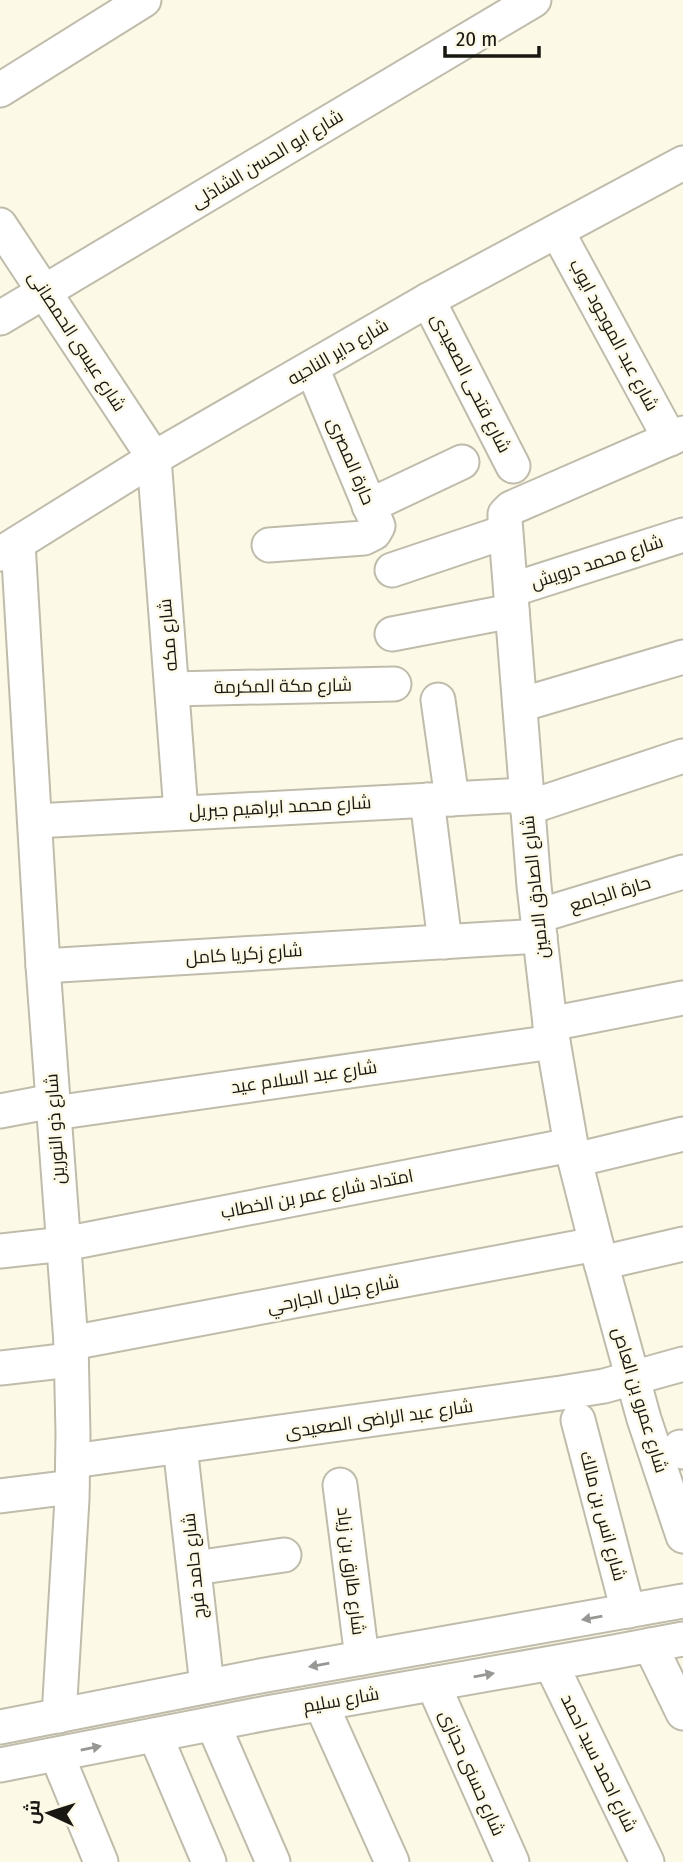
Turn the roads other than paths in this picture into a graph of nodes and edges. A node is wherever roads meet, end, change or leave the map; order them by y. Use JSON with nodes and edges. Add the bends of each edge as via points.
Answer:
{"nodes":[{"id":1,"x":144,"y":0,"type":"edge"},
{"id":2,"x":534,"y":0,"type":"edge"},
{"id":3,"x":0,"y":90,"type":"edge"},
{"id":4,"x":682,"y":167,"type":"edge"},
{"id":5,"x":0,"y":225,"type":"edge"},
{"id":6,"x":558,"y":231,"type":"junction"},
{"id":7,"x":44,"y":292,"type":"junction"},
{"id":8,"x":428,"y":300,"type":"junction"},
{"id":9,"x":0,"y":318,"type":"edge"},
{"id":10,"x":312,"y":368,"type":"junction"},
{"id":11,"x":677,"y":436,"type":"edge"},
{"id":12,"x":154,"y":458,"type":"junction"},
{"id":13,"x":462,"y":462,"type":"dead end"},
{"id":14,"x":513,"y":466,"type":"dead end"},
{"id":15,"x":369,"y":506,"type":"junction"},
{"id":16,"x":508,"y":520,"type":"junction"},
{"id":17,"x":683,"y":535,"type":"edge"},
{"id":18,"x":269,"y":545,"type":"dead end"},
{"id":19,"x":9,"y":548,"type":"edge"},
{"id":20,"x":392,"y":570,"type":"dead end"},
{"id":21,"x":512,"y":600,"type":"junction"},
{"id":22,"x":392,"y":634,"type":"dead end"},
{"id":23,"x":683,"y":657,"type":"edge"},
{"id":24,"x":394,"y":684,"type":"dead end"},
{"id":25,"x":172,"y":689,"type":"junction"},
{"id":26,"x":438,"y":700,"type":"dead end"},
{"id":27,"x":520,"y":705,"type":"junction"},
{"id":28,"x":14,"y":712,"type":"edge"},
{"id":29,"x":683,"y":756,"type":"edge"},
{"id":30,"x":440,"y":799,"type":"junction"},
{"id":31,"x":527,"y":801,"type":"junction"},
{"id":32,"x":181,"y":813,"type":"junction"},
{"id":33,"x":34,"y":821,"type":"junction"},
{"id":34,"x":683,"y":872,"type":"edge"},
{"id":35,"x":539,"y":926,"type":"junction"},
{"id":36,"x":445,"y":942,"type":"junction"},
{"id":37,"x":43,"y":967,"type":"junction"},
{"id":38,"x":683,"y":998,"type":"edge"},
{"id":39,"x":552,"y":1033,"type":"junction"},
{"id":40,"x":54,"y":1107,"type":"junction"},
{"id":41,"x":0,"y":1111,"type":"edge"},
{"id":42,"x":683,"y":1135,"type":"edge"},
{"id":43,"x":573,"y":1153,"type":"junction"},
{"id":44,"x":64,"y":1244,"type":"junction"},
{"id":45,"x":683,"y":1244,"type":"edge"},
{"id":46,"x":0,"y":1251,"type":"edge"},
{"id":47,"x":598,"y":1254,"type":"junction"},
{"id":48,"x":71,"y":1351,"type":"junction"},
{"id":49,"x":683,"y":1364,"type":"edge"},
{"id":50,"x":0,"y":1368,"type":"edge"},
{"id":51,"x":633,"y":1378,"type":"junction"},
{"id":52,"x":578,"y":1420,"type":"dead end"},
{"id":53,"x":180,"y":1446,"type":"junction"},
{"id":54,"x":73,"y":1474,"type":"junction"},
{"id":55,"x":340,"y":1485,"type":"dead end"},
{"id":56,"x":0,"y":1496,"type":"edge"},
{"id":57,"x":683,"y":1536,"type":"edge"},
{"id":58,"x":284,"y":1555,"type":"dead end"},
{"id":59,"x":195,"y":1568,"type":"junction"},
{"id":60,"x":683,"y":1601,"type":"edge"},
{"id":61,"x":628,"y":1611,"type":"junction"},
{"id":62,"x":683,"y":1639,"type":"edge"},
{"id":63,"x":650,"y":1645,"type":"junction"},
{"id":64,"x":362,"y":1658,"type":"junction"},
{"id":65,"x":551,"y":1664,"type":"junction"},
{"id":66,"x":433,"y":1684,"type":"junction"},
{"id":67,"x":208,"y":1686,"type":"junction"},
{"id":68,"x":321,"y":1704,"type":"junction"},
{"id":69,"x":683,"y":1713,"type":"edge"},
{"id":70,"x":59,"y":1716,"type":"junction"},
{"id":71,"x":213,"y":1724,"type":"junction"},
{"id":72,"x":0,"y":1727,"type":"edge"},
{"id":73,"x":155,"y":1735,"type":"junction"},
{"id":74,"x":57,"y":1755,"type":"junction"},
{"id":75,"x":0,"y":1765,"type":"edge"},
{"id":76,"x":101,"y":1862,"type":"edge"},
{"id":77,"x":209,"y":1862,"type":"edge"},
{"id":78,"x":272,"y":1862,"type":"edge"},
{"id":79,"x":391,"y":1862,"type":"edge"},
{"id":80,"x":512,"y":1862,"type":"edge"},
{"id":81,"x":647,"y":1862,"type":"edge"}],
"edges":[{"from":1,"to":3,"type":"street"},
{"from":2,"to":7,"type":"street","name":"شارع ابو الحسن الشاذلى"},
{"from":4,"to":6,"type":"street","name":"شارع داير الناحيه"},
{"from":5,"to":7,"type":"street","name":"شارع عيسى الحمصانى"},
{"from":6,"to":8,"type":"street","name":"شارع داير الناحيه"},
{"from":6,"to":11,"type":"street","name":"شارع عبد الموجود ايوب"},
{"from":7,"to":9,"type":"street","name":"شارع ابو الحسن الشاذلى"},
{"from":7,"to":12,"type":"street","name":"شارع عيسى الحمصانى"},
{"from":8,"to":10,"type":"street","name":"شارع داير الناحيه"},
{"from":8,"to":14,"type":"street","name":"شارع فتحى الصعيدى"},
{"from":10,"to":12,"type":"street","name":"شارع داير الناحيه"},
{"from":10,"to":15,"type":"street","name":"حارة المصرى"},
{"from":11,"to":16,"type":"street"},
{"from":12,"to":19,"type":"street","name":"شارع داير الناحيه"},
{"from":12,"to":25,"type":"street","name":"شارع مكه"},
{"from":13,"to":15,"type":"street"},
{"from":15,"to":18,"type":"street","name":"حارة المصرى","via":[[378,526],[364,538]]},
{"from":16,"to":20,"type":"street"},
{"from":16,"to":21,"type":"street","name":"شارع الصادق الامين"},
{"from":17,"to":21,"type":"street","name":"شارع محمد درويش"},
{"from":19,"to":28,"type":"street","name":"شارع ذو النورين"},
{"from":21,"to":22,"type":"street","name":"شارع محمد درويش"},
{"from":21,"to":27,"type":"street","name":"شارع الصادق الامين"},
{"from":23,"to":27,"type":"street"},
{"from":24,"to":25,"type":"street","name":"شارع مكة المكرمة"},
{"from":25,"to":32,"type":"street","name":"شارع مكه"},
{"from":26,"to":30,"type":"street"},
{"from":27,"to":31,"type":"street","name":"شارع الصادق الامين"},
{"from":28,"to":33,"type":"street","name":"شارع ذو النورين"},
{"from":29,"to":31,"type":"street","name":"شارع محمد ابراهيم جبريل"},
{"from":30,"to":31,"type":"street","name":"شارع محمد ابراهيم جبريل"},
{"from":30,"to":32,"type":"street","name":"شارع محمد ابراهيم جبريل"},
{"from":30,"to":36,"type":"street"},
{"from":31,"to":35,"type":"street","name":"شارع الصادق الامين"},
{"from":32,"to":33,"type":"street","name":"شارع محمد ابراهيم جبريل"},
{"from":33,"to":37,"type":"street","name":"شارع ذو النورين"},
{"from":34,"to":35,"type":"street","name":"حارة الجامع"},
{"from":35,"to":36,"type":"street","name":"شارع زكريا كامل"},
{"from":35,"to":39,"type":"street","name":"شارع الصادق الامين"},
{"from":36,"to":37,"type":"street","name":"شارع زكريا كامل"},
{"from":37,"to":40,"type":"street","name":"شارع ذو النورين"},
{"from":38,"to":39,"type":"street","name":"شارع عبد السلام عيد"},
{"from":39,"to":40,"type":"street","name":"شارع عبد السلام عيد"},
{"from":39,"to":43,"type":"street","name":"شارع الصادق الامين"},
{"from":40,"to":41,"type":"street","name":"شارع عبد السلام عيد"},
{"from":40,"to":44,"type":"street","name":"شارع ذو النورين"},
{"from":42,"to":43,"type":"street","name":"امتداد شارع عمر بن الخطاب"},
{"from":43,"to":44,"type":"street","name":"امتداد شارع عمر بن الخطاب"},
{"from":43,"to":47,"type":"street","name":"شارع الصادق الامين"},
{"from":44,"to":46,"type":"street","name":"امتداد شارع عمر بن الخطاب"},
{"from":44,"to":48,"type":"street","name":"شارع ذو النورين"},
{"from":45,"to":47,"type":"street","name":"شارع جلال الجارحي"},
{"from":47,"to":48,"type":"street","name":"شارع جلال الجارحي"},
{"from":47,"to":51,"type":"street","name":"شارع عمرو بن العاص"},
{"from":48,"to":50,"type":"street","name":"شارع جلال الجارحي"},
{"from":48,"to":54,"type":"street","name":"شارع ذو النورين"},
{"from":49,"to":51,"type":"street","name":"شارع عبد الراضى الصعيدى"},
{"from":51,"to":53,"type":"street","name":"شارع عبد الراضى الصعيدى","via":[[561,1394]]},
{"from":51,"to":57,"type":"street","name":"شارع عمرو بن العاص"},
{"from":52,"to":61,"type":"street","name":"شارع انس بن مالك"},
{"from":53,"to":54,"type":"street","name":"شارع عبد الراضى الصعيدى"},
{"from":53,"to":59,"type":"street","name":"شارع حامد فرج"},
{"from":54,"to":56,"type":"street","name":"شارع عبد الراضى الصعيدى"},
{"from":54,"to":70,"type":"street","name":"شارع ذو النورين"},
{"from":55,"to":64,"type":"street","name":"شارع طارق بن زياد"},
{"from":58,"to":59,"type":"street"},
{"from":59,"to":67,"type":"street","name":"شارع حامد فرج"},
{"from":60,"to":61,"type":"street"},
{"from":61,"to":64,"type":"street","one_way":true},
{"from":62,"to":63,"type":"street","name":"شارع سليم"},
{"from":63,"to":65,"type":"street","name":"شارع سليم"},
{"from":63,"to":69,"type":"street"},
{"from":64,"to":67,"type":"street","one_way":true},
{"from":66,"to":65,"type":"street","name":"شارع سليم","one_way":true},
{"from":65,"to":81,"type":"street","name":"شارع احمد سيد احمد"},
{"from":66,"to":68,"type":"street","name":"شارع سليم"},
{"from":66,"to":80,"type":"street","name":"شارع حسنى حجازى"},
{"from":67,"to":70,"type":"street"},
{"from":68,"to":71,"type":"street","name":"شارع سليم"},
{"from":68,"to":79,"type":"street"},
{"from":70,"to":72,"type":"street"},
{"from":71,"to":73,"type":"street","name":"شارع سليم"},
{"from":71,"to":78,"type":"street"},
{"from":74,"to":73,"type":"street","name":"شارع سليم","one_way":true},
{"from":73,"to":77,"type":"street"},
{"from":74,"to":75,"type":"street","name":"شارع سليم"},
{"from":74,"to":76,"type":"street"}]}
